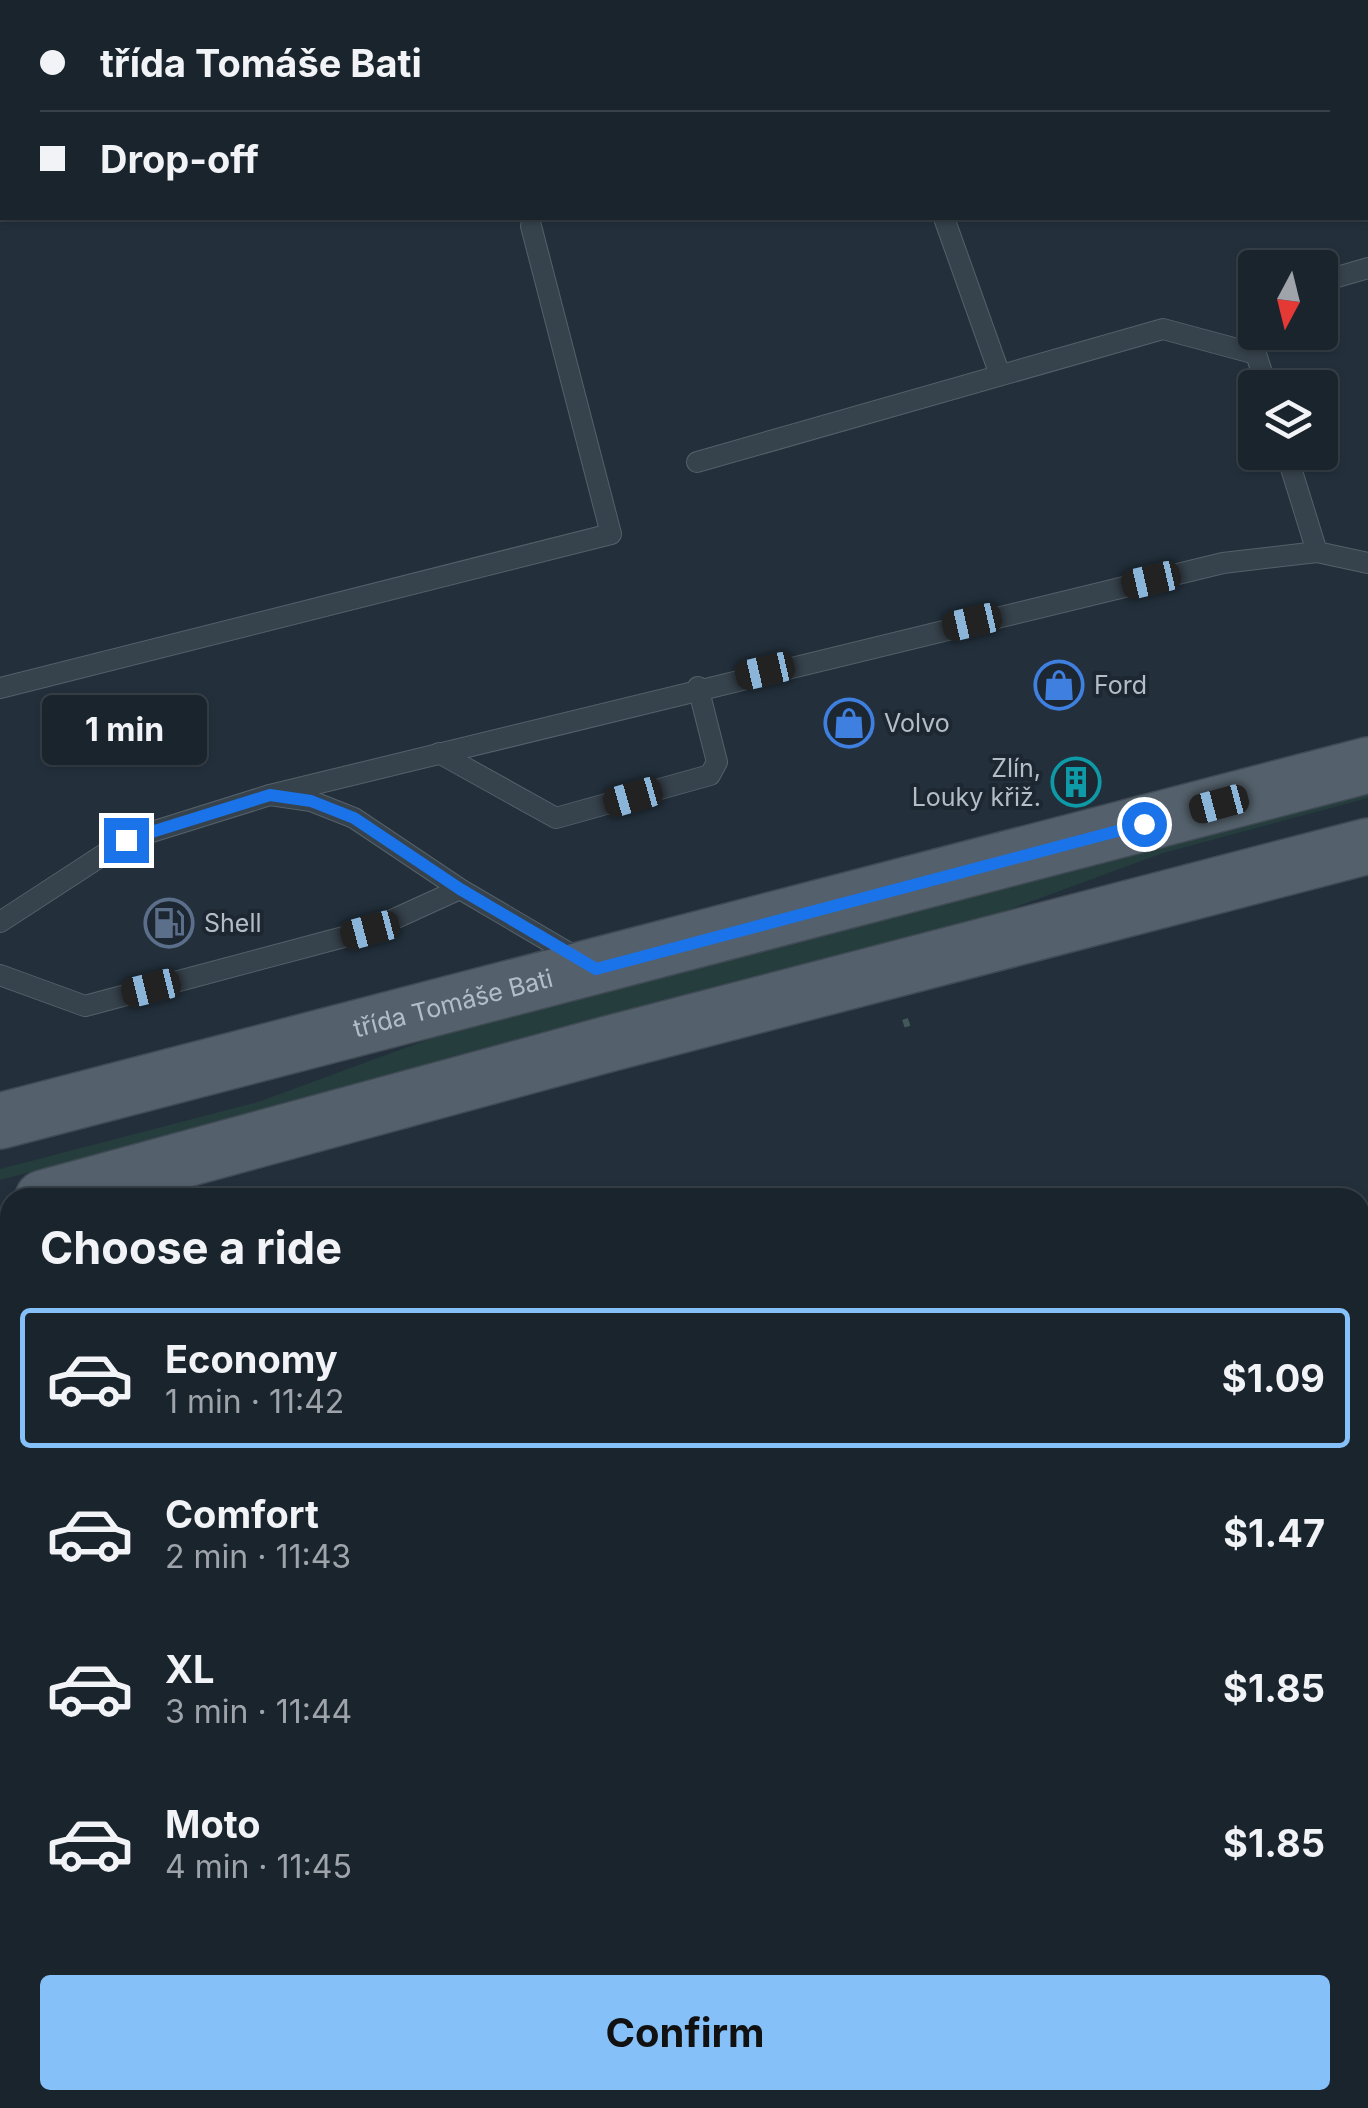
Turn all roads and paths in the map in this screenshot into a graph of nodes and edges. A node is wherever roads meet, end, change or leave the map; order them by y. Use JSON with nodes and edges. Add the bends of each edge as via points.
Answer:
{"nodes":[{"id":1,"x":945,"y":220,"type":"edge"},
{"id":2,"x":531,"y":226,"type":"dead end"},
{"id":3,"x":1368,"y":268,"type":"edge"},
{"id":4,"x":1338,"y":277,"type":"edge"},
{"id":5,"x":1238,"y":340,"type":"edge"},
{"id":6,"x":1000,"y":376,"type":"junction"},
{"id":7,"x":696,"y":462,"type":"dead end"},
{"id":8,"x":1292,"y":470,"type":"edge"},
{"id":9,"x":1317,"y":552,"type":"junction"},
{"id":10,"x":1368,"y":564,"type":"edge"},
{"id":11,"x":0,"y":688,"type":"edge"},
{"id":12,"x":698,"y":688,"type":"junction"},
{"id":13,"x":439,"y":753,"type":"junction"},
{"id":14,"x":1368,"y":765,"type":"edge"},
{"id":15,"x":270,"y":795,"type":"junction"},
{"id":16,"x":1368,"y":846,"type":"edge"},
{"id":17,"x":460,"y":889,"type":"junction"},
{"id":18,"x":0,"y":922,"type":"edge"},
{"id":19,"x":596,"y":969,"type":"junction"},
{"id":20,"x":0,"y":975,"type":"edge"},
{"id":21,"x":905,"y":1020,"type":"dead end"},
{"id":22,"x":909,"y":1031,"type":"dead end"},
{"id":23,"x":0,"y":1120,"type":"edge"},
{"id":24,"x":79,"y":1188,"type":"edge"}],
"edges":[{"from":1,"to":6,"type":"lane"},
{"from":2,"to":11,"type":"lane","via":[[611,534]]},
{"from":3,"to":4,"type":"lane"},
{"from":5,"to":6,"type":"lane","via":[[1163,330]]},
{"from":6,"to":7,"type":"lane"},
{"from":8,"to":9,"type":"lane"},
{"from":9,"to":10,"type":"lane"},
{"from":9,"to":12,"type":"lane","via":[[1223,562]]},
{"from":12,"to":13,"type":"lane"},
{"from":12,"to":13,"type":"lane","via":[[717,762],[710,775],[556,818]]},
{"from":13,"to":15,"type":"lane"},
{"from":14,"to":19,"type":"main road","name":"třída Tomáše Bati"},
{"from":15,"to":17,"type":"lane","via":[[311,801],[354,818]]},
{"from":15,"to":18,"type":"lane","via":[[126,840]]},
{"from":16,"to":24,"type":"main road"},
{"from":17,"to":19,"type":"lane"},
{"from":17,"to":20,"type":"lane","via":[[370,930],[85,1006]]},
{"from":19,"to":23,"type":"main road","name":"třída Tomáše Bati"},
{"from":21,"to":22,"type":"path"}]}
